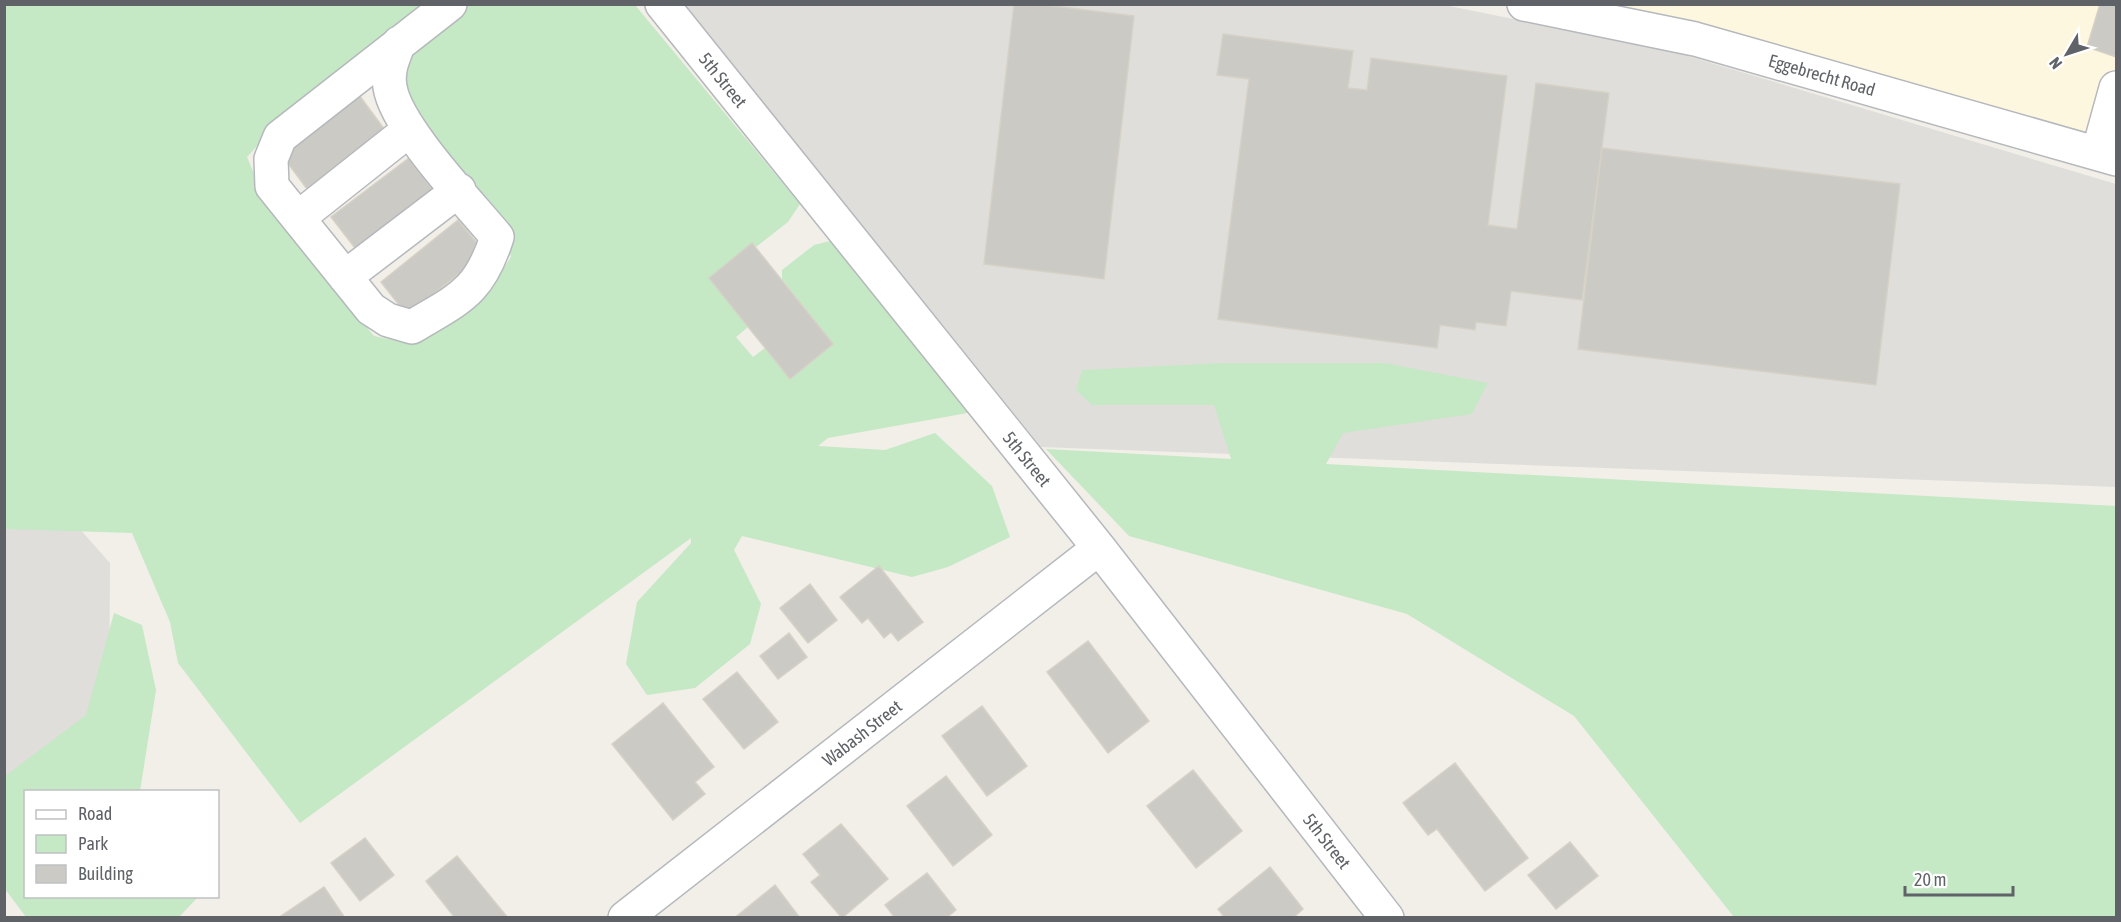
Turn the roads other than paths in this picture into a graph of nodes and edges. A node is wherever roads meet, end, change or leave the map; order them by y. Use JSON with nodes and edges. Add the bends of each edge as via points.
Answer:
{"nodes":[{"id":1,"x":450,"y":4,"type":"edge"},
{"id":2,"x":662,"y":4,"type":"edge"},
{"id":3,"x":1524,"y":4,"type":"edge"},
{"id":4,"x":399,"y":43,"type":"junction"},
{"id":5,"x":2116,"y":88,"type":"edge"},
{"id":6,"x":409,"y":130,"type":"junction"},
{"id":7,"x":2107,"y":156,"type":"edge"},
{"id":8,"x":459,"y":190,"type":"junction"},
{"id":9,"x":298,"y":218,"type":"junction"},
{"id":10,"x":345,"y":277,"type":"junction"},
{"id":11,"x":1099,"y":548,"type":"junction"},
{"id":12,"x":625,"y":918,"type":"edge"},
{"id":13,"x":1387,"y":918,"type":"edge"}],
"edges":[{"from":1,"to":4,"type":"street"},
{"from":2,"to":11,"type":"street","name":"5th Street"},
{"from":3,"to":7,"type":"street","name":"Eggebrecht Road","via":[[1695,39]]},
{"from":4,"to":6,"type":"street","via":[[389,70],[390,89]]},
{"from":4,"to":9,"type":"street","via":[[280,137],[271,159],[272,186]]},
{"from":5,"to":7,"type":"street"},
{"from":6,"to":8,"type":"street"},
{"from":6,"to":9,"type":"street"},
{"from":8,"to":10,"type":"street"},
{"from":8,"to":10,"type":"street","via":[[497,237],[487,267],[466,294],[412,327],[388,320],[371,309]]},
{"from":9,"to":10,"type":"street"},
{"from":11,"to":12,"type":"street","name":"Wabash Street"},
{"from":11,"to":13,"type":"street","name":"5th Street"}]}
